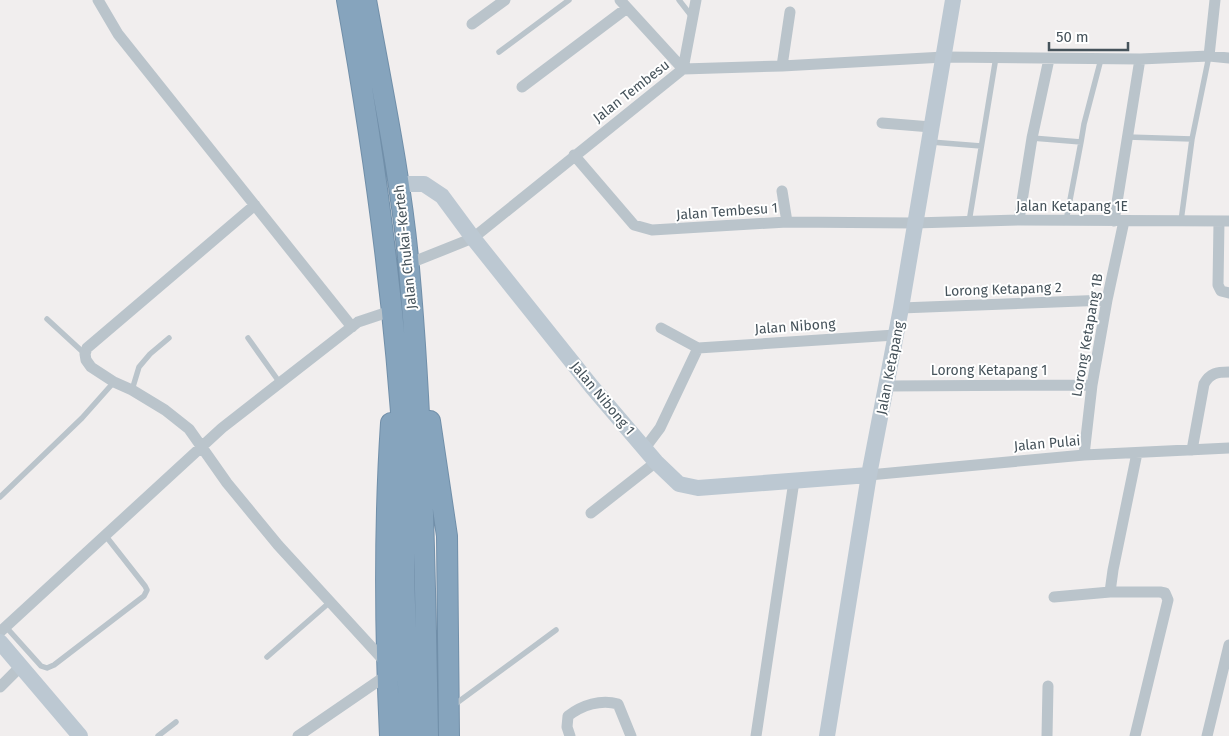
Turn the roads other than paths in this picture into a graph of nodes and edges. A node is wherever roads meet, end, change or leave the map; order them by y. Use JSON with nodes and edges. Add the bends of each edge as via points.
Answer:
{"nodes":[{"id":1,"x":98,"y":0,"type":"edge"},
{"id":2,"x":347,"y":0,"type":"edge"},
{"id":3,"x":366,"y":0,"type":"edge"},
{"id":4,"x":505,"y":0,"type":"edge"},
{"id":5,"x":569,"y":0,"type":"edge"},
{"id":6,"x":679,"y":0,"type":"edge"},
{"id":7,"x":696,"y":0,"type":"edge"},
{"id":8,"x":953,"y":0,"type":"edge"},
{"id":9,"x":1215,"y":0,"type":"edge"},
{"id":10,"x":624,"y":4,"type":"edge"},
{"id":11,"x":790,"y":12,"type":"dead end"},
{"id":12,"x":693,"y":18,"type":"junction"},
{"id":13,"x":472,"y":24,"type":"dead end"},
{"id":14,"x":499,"y":52,"type":"dead end"},
{"id":15,"x":1209,"y":56,"type":"junction"},
{"id":16,"x":944,"y":58,"type":"junction"},
{"id":17,"x":1229,"y":58,"type":"edge"},
{"id":18,"x":1049,"y":59,"type":"junction"},
{"id":19,"x":1101,"y":59,"type":"junction"},
{"id":20,"x":1140,"y":60,"type":"junction"},
{"id":21,"x":995,"y":63,"type":"dead end"},
{"id":22,"x":782,"y":66,"type":"junction"},
{"id":23,"x":683,"y":68,"type":"junction"},
{"id":24,"x":522,"y":87,"type":"dead end"},
{"id":25,"x":882,"y":123,"type":"dead end"},
{"id":26,"x":930,"y":134,"type":"junction"},
{"id":27,"x":1127,"y":137,"type":"junction"},
{"id":28,"x":1032,"y":138,"type":"junction"},
{"id":29,"x":1192,"y":139,"type":"junction"},
{"id":30,"x":1081,"y":142,"type":"junction"},
{"id":31,"x":981,"y":146,"type":"junction"},
{"id":32,"x":574,"y":155,"type":"junction"},
{"id":33,"x":399,"y":184,"type":"junction"},
{"id":34,"x":782,"y":191,"type":"dead end"},
{"id":35,"x":255,"y":205,"type":"junction"},
{"id":36,"x":1019,"y":220,"type":"junction"},
{"id":37,"x":1066,"y":220,"type":"junction"},
{"id":38,"x":1119,"y":221,"type":"junction"},
{"id":39,"x":787,"y":222,"type":"junction"},
{"id":40,"x":969,"y":222,"type":"junction"},
{"id":41,"x":1181,"y":222,"type":"junction"},
{"id":42,"x":1224,"y":222,"type":"edge"},
{"id":43,"x":914,"y":223,"type":"junction"},
{"id":44,"x":473,"y":238,"type":"junction"},
{"id":45,"x":408,"y":266,"type":"junction"},
{"id":46,"x":1225,"y":292,"type":"edge"},
{"id":47,"x":1107,"y":300,"type":"junction"},
{"id":48,"x":901,"y":308,"type":"junction"},
{"id":49,"x":391,"y":311,"type":"junction"},
{"id":50,"x":47,"y":319,"type":"dead end"},
{"id":51,"x":352,"y":327,"type":"junction"},
{"id":52,"x":662,"y":328,"type":"dead end"},
{"id":53,"x":895,"y":335,"type":"junction"},
{"id":54,"x":169,"y":338,"type":"dead end"},
{"id":55,"x":248,"y":338,"type":"dead end"},
{"id":56,"x":698,"y":348,"type":"junction"},
{"id":57,"x":85,"y":354,"type":"junction"},
{"id":58,"x":395,"y":355,"type":"junction"},
{"id":59,"x":1229,"y":372,"type":"edge"},
{"id":60,"x":114,"y":382,"type":"junction"},
{"id":61,"x":280,"y":383,"type":"junction"},
{"id":62,"x":1092,"y":385,"type":"junction"},
{"id":63,"x":887,"y":386,"type":"junction"},
{"id":64,"x":132,"y":390,"type":"junction"},
{"id":65,"x":201,"y":448,"type":"junction"},
{"id":66,"x":645,"y":448,"type":"junction"},
{"id":67,"x":1229,"y":448,"type":"edge"},
{"id":68,"x":1192,"y":450,"type":"junction"},
{"id":69,"x":1137,"y":452,"type":"junction"},
{"id":70,"x":1084,"y":455,"type":"junction"},
{"id":71,"x":656,"y":462,"type":"junction"},
{"id":72,"x":868,"y":475,"type":"junction"},
{"id":73,"x":794,"y":481,"type":"junction"},
{"id":74,"x":0,"y":497,"type":"edge"},
{"id":75,"x":591,"y":512,"type":"dead end"},
{"id":76,"x":105,"y":535,"type":"junction"},
{"id":77,"x":1110,"y":592,"type":"junction"},
{"id":78,"x":1054,"y":597,"type":"dead end"},
{"id":79,"x":330,"y":602,"type":"junction"},
{"id":80,"x":556,"y":630,"type":"dead end"},
{"id":81,"x":2,"y":633,"type":"edge"},
{"id":82,"x":1229,"y":646,"type":"edge"},
{"id":83,"x":267,"y":657,"type":"dead end"},
{"id":84,"x":20,"y":666,"type":"junction"},
{"id":85,"x":387,"y":670,"type":"junction"},
{"id":86,"x":1048,"y":686,"type":"dead end"},
{"id":87,"x":0,"y":687,"type":"edge"},
{"id":88,"x":448,"y":709,"type":"junction"},
{"id":89,"x":176,"y":722,"type":"dead end"},
{"id":90,"x":75,"y":734,"type":"edge"},
{"id":91,"x":158,"y":736,"type":"edge"},
{"id":92,"x":298,"y":736,"type":"edge"},
{"id":93,"x":390,"y":736,"type":"edge"},
{"id":94,"x":409,"y":736,"type":"edge"},
{"id":95,"x":428,"y":736,"type":"edge"},
{"id":96,"x":449,"y":736,"type":"edge"},
{"id":97,"x":570,"y":736,"type":"edge"},
{"id":98,"x":631,"y":736,"type":"edge"},
{"id":99,"x":756,"y":736,"type":"edge"},
{"id":100,"x":827,"y":736,"type":"edge"},
{"id":101,"x":1047,"y":736,"type":"edge"},
{"id":102,"x":1135,"y":736,"type":"edge"},
{"id":103,"x":1207,"y":736,"type":"edge"}],
"edges":[{"from":1,"to":35,"type":"street","via":[[118,34]]},
{"from":2,"to":49,"type":"highway","name":"Jalan Chukai-Kerteh"},
{"from":3,"to":33,"type":"highway","name":"Jalan Chukai-Kerteh"},
{"from":4,"to":13,"type":"street"},
{"from":5,"to":14,"type":"lane"},
{"from":6,"to":12,"type":"lane"},
{"from":7,"to":12,"type":"street"},
{"from":8,"to":16,"type":"street","name":"Jalan Ketapang"},
{"from":9,"to":15,"type":"street"},
{"from":10,"to":23,"type":"street"},
{"from":10,"to":24,"type":"street"},
{"from":11,"to":22,"type":"street"},
{"from":12,"to":23,"type":"street"},
{"from":15,"to":17,"type":"street","name":"Jalan Tembesu"},
{"from":15,"to":20,"type":"street","name":"Jalan Tembesu"},
{"from":15,"to":29,"type":"lane"},
{"from":16,"to":18,"type":"street","name":"Jalan Tembesu"},
{"from":16,"to":22,"type":"street","name":"Jalan Tembesu"},
{"from":16,"to":26,"type":"street","name":"Jalan Ketapang"},
{"from":18,"to":19,"type":"street","name":"Jalan Tembesu"},
{"from":18,"to":28,"type":"street"},
{"from":19,"to":20,"type":"street","name":"Jalan Tembesu"},
{"from":19,"to":30,"type":"lane"},
{"from":20,"to":27,"type":"street","name":"Lorong Ketapang 1B"},
{"from":21,"to":31,"type":"lane"},
{"from":22,"to":23,"type":"street","name":"Jalan Tembesu"},
{"from":23,"to":32,"type":"street","name":"Jalan Tembesu"},
{"from":25,"to":26,"type":"street"},
{"from":26,"to":31,"type":"lane"},
{"from":26,"to":43,"type":"street","name":"Jalan Ketapang"},
{"from":27,"to":29,"type":"lane"},
{"from":27,"to":38,"type":"street","name":"Lorong Ketapang 1B"},
{"from":28,"to":30,"type":"lane"},
{"from":28,"to":36,"type":"street"},
{"from":29,"to":41,"type":"lane"},
{"from":30,"to":37,"type":"lane"},
{"from":31,"to":40,"type":"lane"},
{"from":32,"to":39,"type":"street","name":"Jalan Tembesu 1","via":[[634,225],[652,230]]},
{"from":32,"to":44,"type":"street","name":"Jalan Tembesu"},
{"from":33,"to":44,"type":"street","name":"Jalan Nibong 1","via":[[424,184],[442,196]]},
{"from":33,"to":45,"type":"highway","name":"Jalan Chukai-Kerteh"},
{"from":34,"to":39,"type":"street"},
{"from":35,"to":51,"type":"street"},
{"from":35,"to":57,"type":"street","via":[[87,348]]},
{"from":36,"to":37,"type":"street","name":"Jalan Ketapang 1E"},
{"from":36,"to":40,"type":"street","name":"Jalan Ketapang 1E"},
{"from":37,"to":38,"type":"street","name":"Jalan Ketapang 1E"},
{"from":38,"to":41,"type":"street","name":"Jalan Ketapang 1E"},
{"from":38,"to":47,"type":"street","name":"Lorong Ketapang 1B"},
{"from":39,"to":43,"type":"street","name":"Jalan Tembesu 1"},
{"from":40,"to":43,"type":"street","name":"Jalan Ketapang 1E"},
{"from":41,"to":42,"type":"street","name":"Jalan Ketapang 1E"},
{"from":42,"to":46,"type":"street","via":[[1218,285]]},
{"from":43,"to":48,"type":"street","name":"Jalan Ketapang"},
{"from":44,"to":45,"type":"street","name":"Jalan Tembesu"},
{"from":44,"to":66,"type":"street","name":"Jalan Nibong 1"},
{"from":45,"to":88,"type":"highway","via":[[447,536]]},
{"from":45,"to":95,"type":"highway","name":"Jalan Chukai-Kerteh","via":[[423,496]]},
{"from":47,"to":48,"type":"street","name":"Lorong Ketapang 2"},
{"from":47,"to":62,"type":"street","name":"Lorong Ketapang 1B"},
{"from":48,"to":53,"type":"street","name":"Jalan Ketapang"},
{"from":49,"to":51,"type":"street"},
{"from":49,"to":58,"type":"highway","name":"Jalan Chukai-Kerteh"},
{"from":50,"to":57,"type":"lane"},
{"from":51,"to":61,"type":"street"},
{"from":52,"to":56,"type":"street"},
{"from":53,"to":56,"type":"street","name":"Jalan Nibong"},
{"from":53,"to":63,"type":"street","name":"Jalan Ketapang"},
{"from":54,"to":64,"type":"lane","via":[[139,367]]},
{"from":55,"to":61,"type":"lane"},
{"from":56,"to":66,"type":"street","via":[[660,428]]},
{"from":57,"to":60,"type":"street","via":[[91,367]]},
{"from":58,"to":85,"type":"highway","via":[[385,543]]},
{"from":58,"to":94,"type":"highway","name":"Jalan Chukai-Kerteh","via":[[404,458]]},
{"from":59,"to":68,"type":"street","via":[[1212,374],[1204,384]]},
{"from":60,"to":64,"type":"street"},
{"from":60,"to":74,"type":"lane","via":[[82,418]]},
{"from":61,"to":65,"type":"street"},
{"from":62,"to":63,"type":"street","name":"Lorong Ketapang 1"},
{"from":62,"to":70,"type":"street","name":"Lorong Ketapang 1B"},
{"from":63,"to":72,"type":"street","name":"Jalan Ketapang"},
{"from":64,"to":65,"type":"street","via":[[189,429]]},
{"from":65,"to":76,"type":"street"},
{"from":65,"to":79,"type":"street","via":[[278,545]]},
{"from":66,"to":71,"type":"street","name":"Jalan Nibong 1"},
{"from":67,"to":68,"type":"street","name":"Jalan Pulai"},
{"from":68,"to":69,"type":"street","name":"Jalan Pulai"},
{"from":69,"to":70,"type":"street","name":"Jalan Pulai"},
{"from":69,"to":77,"type":"street"},
{"from":70,"to":72,"type":"street","name":"Jalan Pulai"},
{"from":71,"to":73,"type":"street","name":"Jalan Nibong 1","via":[[679,484],[698,488]]},
{"from":71,"to":75,"type":"street"},
{"from":72,"to":73,"type":"street","name":"Jalan Nibong 1"},
{"from":72,"to":100,"type":"street","name":"Jalan Ketapang"},
{"from":73,"to":99,"type":"street"},
{"from":76,"to":81,"type":"street"},
{"from":76,"to":81,"type":"lane","via":[[145,586],[144,596],[48,668],[41,666]]},
{"from":77,"to":78,"type":"street"},
{"from":77,"to":102,"type":"street","via":[[1160,592],[1165,593],[1168,600]]},
{"from":79,"to":83,"type":"lane"},
{"from":79,"to":85,"type":"street"},
{"from":80,"to":88,"type":"lane"},
{"from":81,"to":84,"type":"street"},
{"from":82,"to":103,"type":"street"},
{"from":84,"to":87,"type":"street"},
{"from":84,"to":90,"type":"street"},
{"from":85,"to":92,"type":"street"},
{"from":85,"to":93,"type":"highway"},
{"from":86,"to":101,"type":"street"},
{"from":88,"to":96,"type":"highway"},
{"from":89,"to":91,"type":"lane"},
{"from":97,"to":98,"type":"street","via":[[568,716],[578,708],[608,700],[618,704]]}]}
